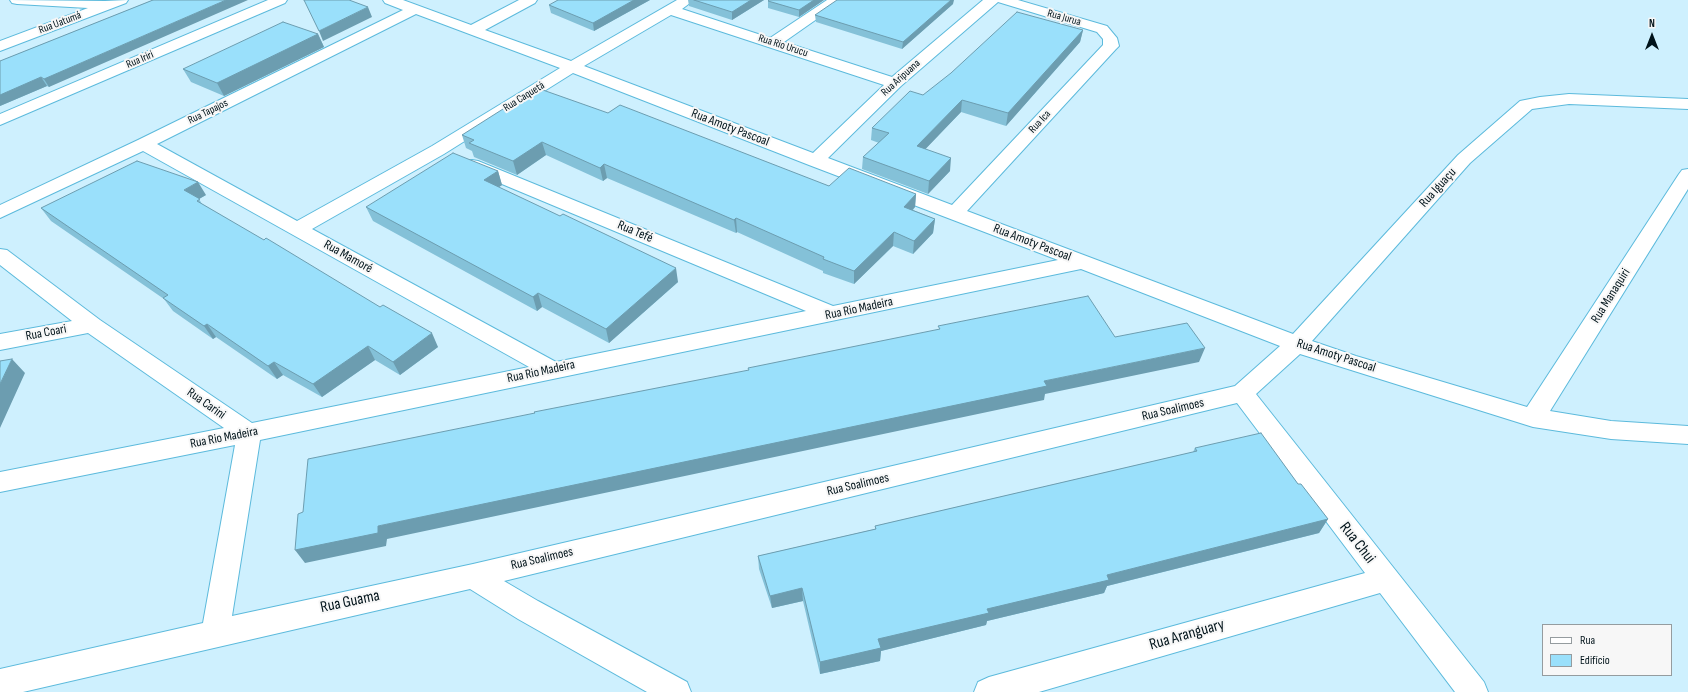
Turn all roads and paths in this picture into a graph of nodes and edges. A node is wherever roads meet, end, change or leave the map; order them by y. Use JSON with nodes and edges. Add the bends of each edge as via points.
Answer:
{"nodes":[{"id":1,"x":17,"y":0,"type":"edge"},
{"id":2,"x":280,"y":0,"type":"edge"},
{"id":3,"x":390,"y":0,"type":"edge"},
{"id":4,"x":530,"y":0,"type":"edge"},
{"id":5,"x":687,"y":0,"type":"edge"},
{"id":6,"x":837,"y":0,"type":"edge"},
{"id":7,"x":992,"y":0,"type":"edge"},
{"id":8,"x":1003,"y":0,"type":"edge"},
{"id":9,"x":115,"y":2,"type":"edge"},
{"id":10,"x":415,"y":9,"type":"junction"},
{"id":11,"x":670,"y":10,"type":"junction"},
{"id":12,"x":1102,"y":29,"type":"joint"},
{"id":13,"x":473,"y":30,"type":"junction"},
{"id":14,"x":774,"y":42,"type":"junction"},
{"id":15,"x":0,"y":46,"type":"edge"},
{"id":16,"x":572,"y":67,"type":"junction"},
{"id":17,"x":895,"y":83,"type":"junction"},
{"id":18,"x":1688,"y":104,"type":"edge"},
{"id":19,"x":0,"y":120,"type":"edge"},
{"id":20,"x":144,"y":144,"type":"junction"},
{"id":21,"x":438,"y":150,"type":"junction"},
{"id":22,"x":815,"y":160,"type":"junction"},
{"id":23,"x":1688,"y":174,"type":"edge"},
{"id":24,"x":0,"y":212,"type":"edge"},
{"id":25,"x":955,"y":213,"type":"junction"},
{"id":26,"x":297,"y":229,"type":"junction"},
{"id":27,"x":0,"y":255,"type":"edge"},
{"id":28,"x":1083,"y":262,"type":"junction"},
{"id":29,"x":832,"y":314,"type":"junction"},
{"id":30,"x":92,"y":325,"type":"junction"},
{"id":31,"x":0,"y":342,"type":"edge"},
{"id":32,"x":1297,"y":344,"type":"junction"},
{"id":33,"x":552,"y":370,"type":"junction"},
{"id":34,"x":1242,"y":393,"type":"junction"},
{"id":35,"x":1532,"y":418,"type":"junction"},
{"id":36,"x":249,"y":433,"type":"junction"},
{"id":37,"x":1688,"y":435,"type":"edge"},
{"id":38,"x":0,"y":482,"type":"edge"},
{"id":39,"x":473,"y":576,"type":"junction"},
{"id":40,"x":1385,"y":579,"type":"junction"},
{"id":41,"x":215,"y":633,"type":"junction"},
{"id":42,"x":0,"y":683,"type":"edge"},
{"id":43,"x":676,"y":692,"type":"edge"},
{"id":44,"x":989,"y":692,"type":"edge"},
{"id":45,"x":1472,"y":692,"type":"edge"}],
"edges":[{"from":1,"to":9,"type":"street"},
{"from":2,"to":19,"type":"street","name":"Rua Iriri"},
{"from":3,"to":10,"type":"street","name":"Rua Amoty Pascoal"},
{"from":4,"to":13,"type":"street"},
{"from":5,"to":11,"type":"street","name":"Rua Caquetá"},
{"from":6,"to":14,"type":"street"},
{"from":7,"to":17,"type":"street","name":"Rua Aripuana"},
{"from":8,"to":12,"type":"street","name":"Rua Jurua"},
{"from":9,"to":15,"type":"street","name":"Rua Uatumá"},
{"from":10,"to":13,"type":"street","name":"Rua Amoty Pascoal"},
{"from":10,"to":20,"type":"street","name":"Rua Tapajos"},
{"from":11,"to":14,"type":"street","name":"Rua Rio Urucu"},
{"from":11,"to":16,"type":"street","name":"Rua Caquetá"},
{"from":12,"to":25,"type":"street","name":"Rua Ica","via":[[1110,38],[1111,46]]},
{"from":13,"to":16,"type":"street","name":"Rua Amoty Pascoal"},
{"from":14,"to":17,"type":"street","name":"Rua Rio Urucu"},
{"from":16,"to":21,"type":"street","name":"Rua Caquetá"},
{"from":16,"to":22,"type":"street","name":"Rua Amoty Pascoal"},
{"from":17,"to":22,"type":"street","name":"Rua Aripuana"},
{"from":18,"to":32,"type":"street","name":"Rua Iguaçu","via":[[1569,99],[1526,105],[1464,159]]},
{"from":20,"to":24,"type":"street","name":"Rua Tapajos"},
{"from":20,"to":26,"type":"street","name":"Rua Mamoré"},
{"from":21,"to":26,"type":"street","name":"Rua Caquetá"},
{"from":21,"to":29,"type":"street","name":"Rua Tefé"},
{"from":22,"to":25,"type":"street","name":"Rua Amoty Pascoal"},
{"from":23,"to":35,"type":"street","name":"Rua Manaquiri"},
{"from":25,"to":28,"type":"street","name":"Rua Amoty Pascoal"},
{"from":26,"to":33,"type":"street","name":"Rua Mamoré"},
{"from":27,"to":30,"type":"street","name":"Rua Carini"},
{"from":28,"to":29,"type":"street","name":"Rua Rio Madeira"},
{"from":28,"to":32,"type":"street","name":"Rua Amoty Pascoal"},
{"from":29,"to":33,"type":"street","name":"Rua Rio Madeira"},
{"from":30,"to":31,"type":"street","name":"Rua Coari"},
{"from":30,"to":36,"type":"street","name":"Rua Carini"},
{"from":32,"to":34,"type":"street","name":"Rua Iguaçu"},
{"from":32,"to":35,"type":"street","name":"Rua Amoty Pascoal"},
{"from":33,"to":36,"type":"street","name":"Rua Rio Madeira"},
{"from":34,"to":39,"type":"street","name":"Rua Soalimoes"},
{"from":34,"to":40,"type":"street","name":"Rua Chui"},
{"from":35,"to":37,"type":"street","name":"Rua Amoty Pascoal","via":[[1611,430]]},
{"from":36,"to":38,"type":"street","name":"Rua Rio Madeira"},
{"from":36,"to":41,"type":"street"},
{"from":39,"to":41,"type":"street","name":"Rua Guama"},
{"from":39,"to":43,"type":"street","via":[[528,610]]},
{"from":40,"to":44,"type":"street","name":"Rua Aranguary"},
{"from":40,"to":45,"type":"street","name":"Rua Chui"},
{"from":41,"to":42,"type":"street","name":"Rua Guama"}]}
